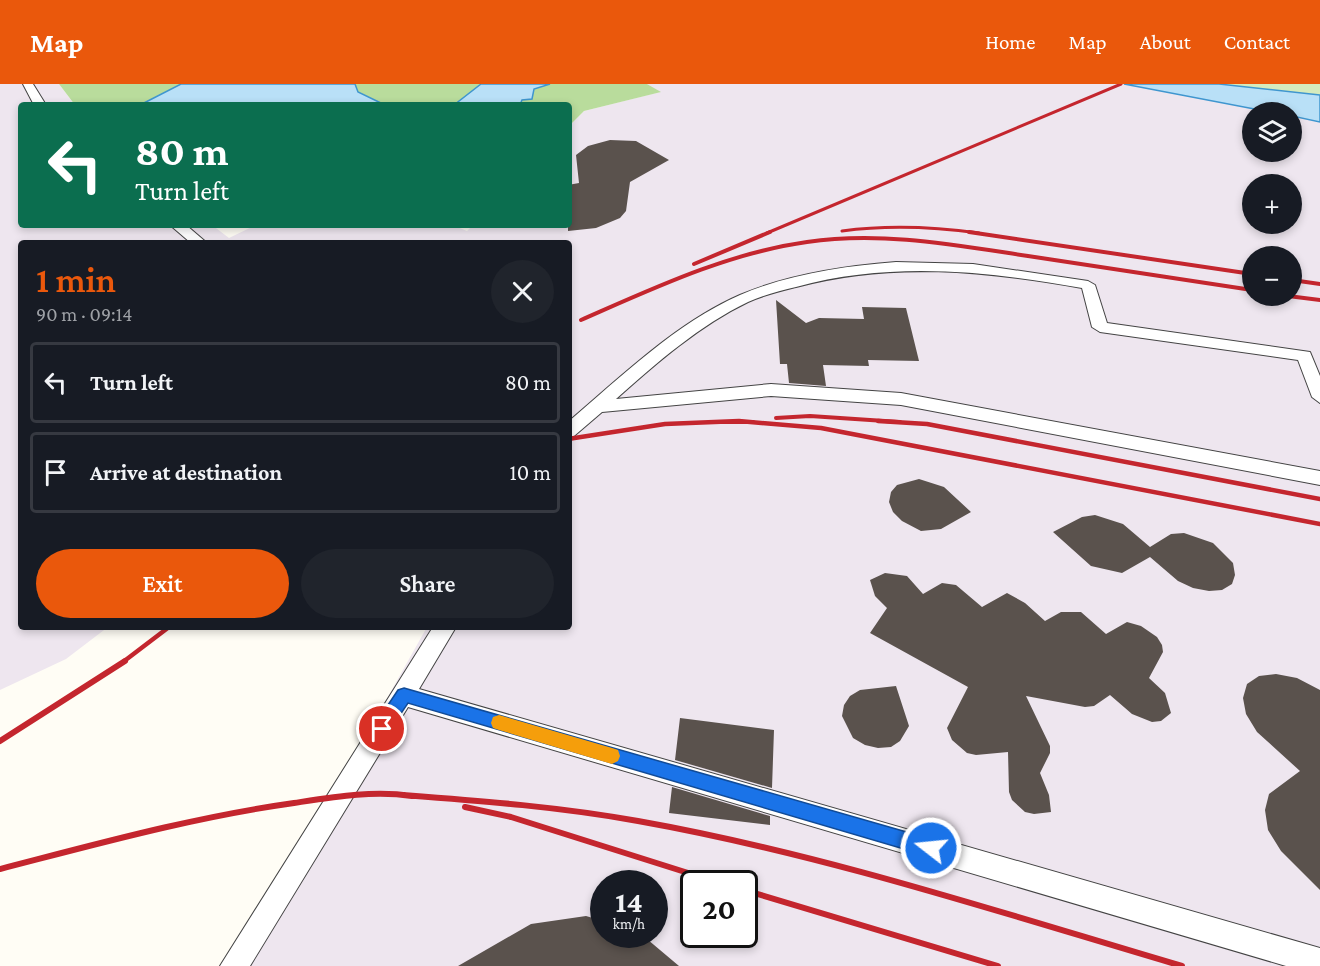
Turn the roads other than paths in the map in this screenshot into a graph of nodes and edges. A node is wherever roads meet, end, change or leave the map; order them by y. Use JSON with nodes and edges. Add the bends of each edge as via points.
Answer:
{"nodes":[{"id":1,"x":28,"y":84,"type":"edge"},
{"id":2,"x":38,"y":102,"type":"edge"},
{"id":3,"x":181,"y":228,"type":"edge"},
{"id":4,"x":196,"y":240,"type":"edge"},
{"id":5,"x":1320,"y":397,"type":"edge"},
{"id":6,"x":597,"y":406,"type":"junction"},
{"id":7,"x":572,"y":428,"type":"edge"},
{"id":8,"x":1320,"y":478,"type":"edge"},
{"id":9,"x":443,"y":630,"type":"edge"},
{"id":10,"x":404,"y":695,"type":"junction"},
{"id":11,"x":1320,"y":962,"type":"edge"},
{"id":12,"x":234,"y":966,"type":"edge"}],
"edges":[{"from":1,"to":2,"type":"lane"},
{"from":3,"to":4,"type":"lane"},
{"from":5,"to":6,"type":"lane","via":[[1304,356],[1100,327],[1088,285],[1004,270],[903,265],[820,274],[741,300],[657,354]]},
{"from":6,"to":7,"type":"lane"},
{"from":6,"to":8,"type":"lane","via":[[771,390],[901,399]]},
{"from":9,"to":10,"type":"lane"},
{"from":10,"to":11,"type":"lane"},
{"from":10,"to":12,"type":"lane","via":[[337,796]]}]}
